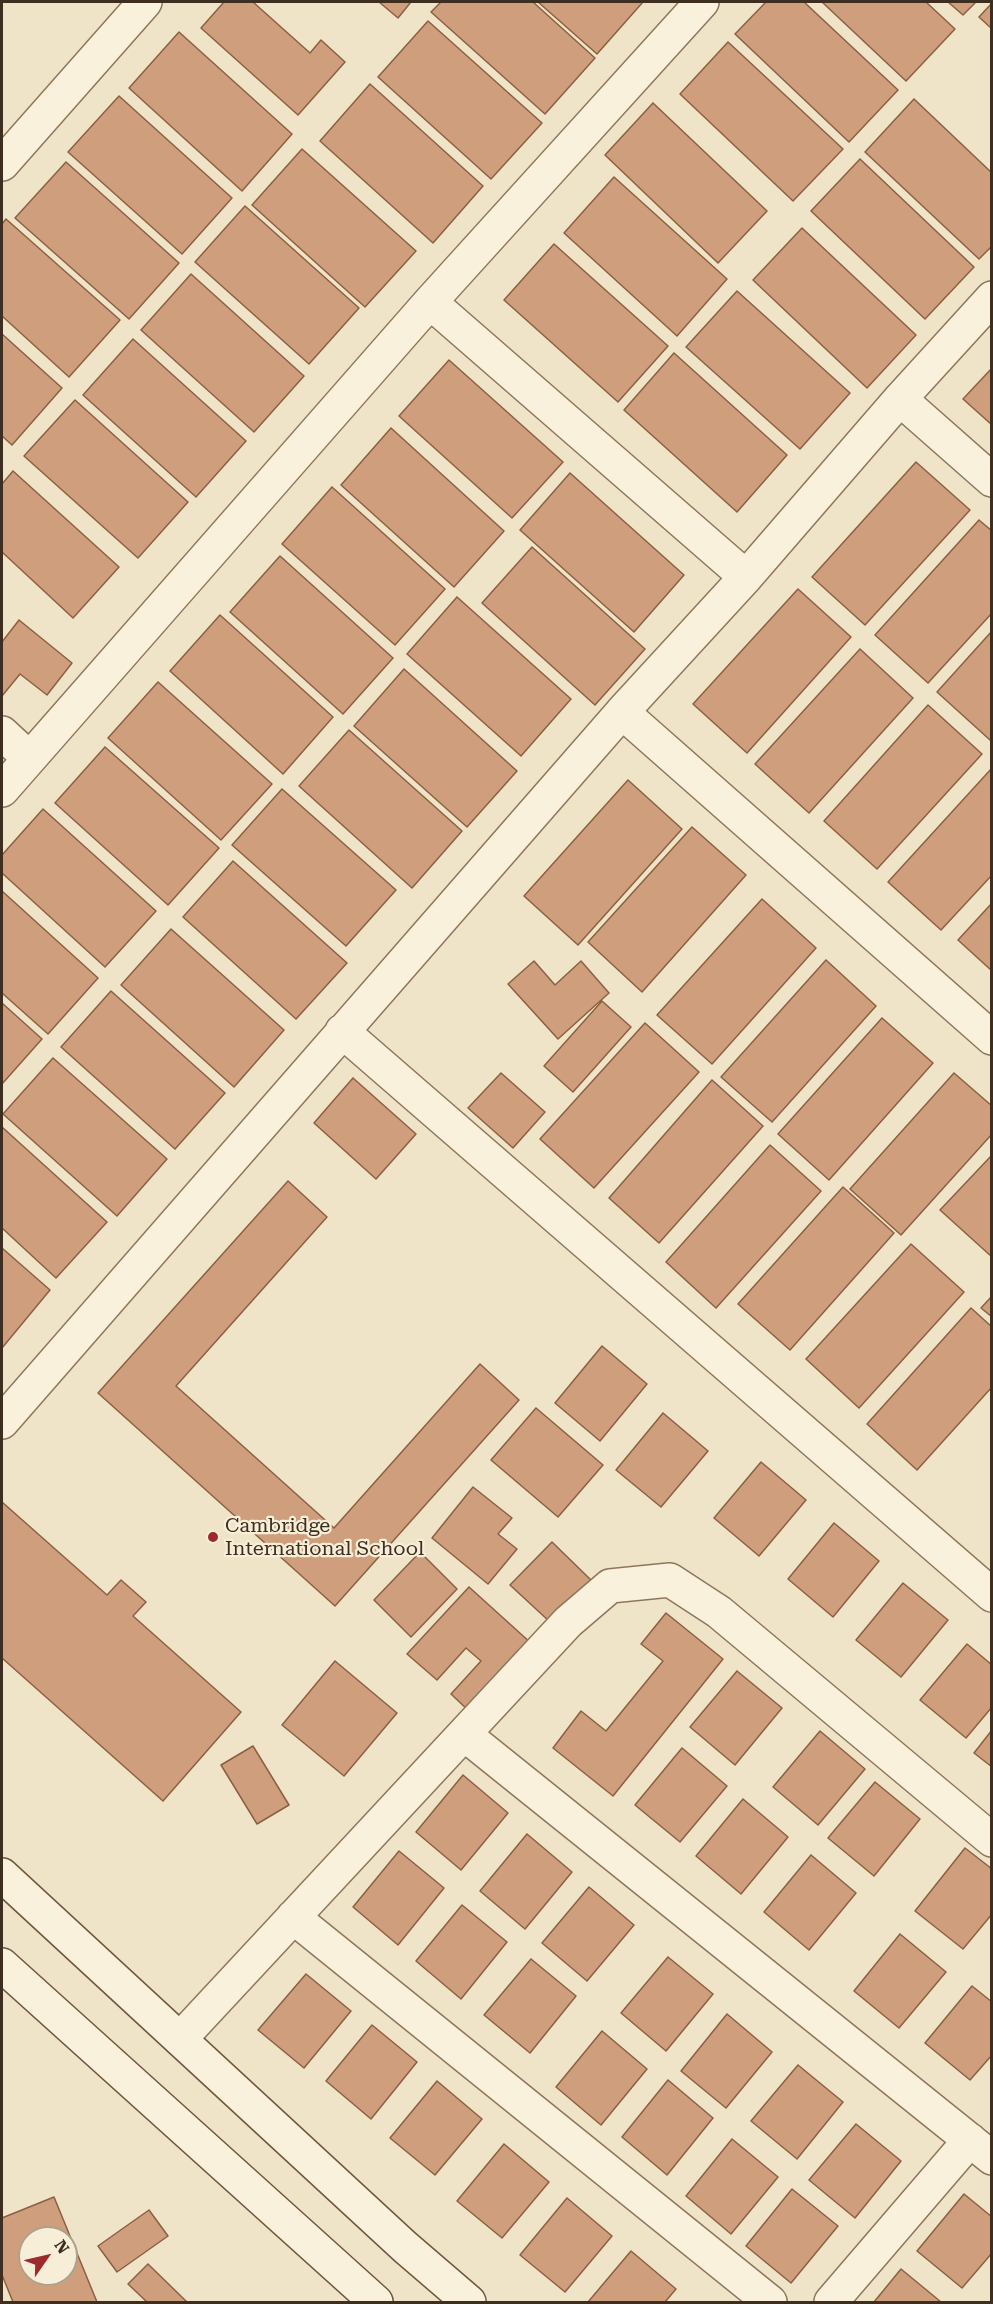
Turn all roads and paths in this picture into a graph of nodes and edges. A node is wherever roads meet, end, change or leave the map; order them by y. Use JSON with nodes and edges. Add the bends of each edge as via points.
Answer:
{"nodes":[{"id":1,"x":145,"y":2,"type":"edge"},
{"id":2,"x":702,"y":2,"type":"edge"},
{"id":3,"x":2,"y":164,"type":"edge"},
{"id":4,"x":992,"y":298,"type":"edge"},
{"id":5,"x":430,"y":302,"type":"junction"},
{"id":6,"x":900,"y":399,"type":"junction"},
{"id":7,"x":992,"y":480,"type":"edge"},
{"id":8,"x":746,"y":577,"type":"junction"},
{"id":9,"x":622,"y":712,"type":"junction"},
{"id":10,"x":2,"y":733,"type":"edge"},
{"id":11,"x":28,"y":758,"type":"junction"},
{"id":12,"x":2,"y":790,"type":"edge"},
{"id":13,"x":342,"y":1031,"type":"junction"},
{"id":14,"x":992,"y":1038,"type":"edge"},
{"id":15,"x":2,"y":1422,"type":"edge"},
{"id":16,"x":992,"y":1595,"type":"edge"},
{"id":17,"x":464,"y":1734,"type":"junction"},
{"id":18,"x":992,"y":1840,"type":"edge"},
{"id":19,"x":2,"y":1875,"type":"edge"},
{"id":20,"x":293,"y":1917,"type":"junction"},
{"id":21,"x":2,"y":1965,"type":"edge"},
{"id":22,"x":180,"y":2039,"type":"junction"},
{"id":23,"x":981,"y":2149,"type":"edge"},
{"id":24,"x":376,"y":2302,"type":"edge"},
{"id":25,"x":469,"y":2302,"type":"edge"},
{"id":26,"x":770,"y":2302,"type":"edge"},
{"id":27,"x":831,"y":2302,"type":"edge"}],
"edges":[{"from":1,"to":3,"type":"street"},
{"from":2,"to":5,"type":"street"},
{"from":4,"to":6,"type":"street"},
{"from":5,"to":8,"type":"street"},
{"from":5,"to":11,"type":"street"},
{"from":6,"to":7,"type":"street"},
{"from":6,"to":8,"type":"street"},
{"from":8,"to":9,"type":"street"},
{"from":9,"to":13,"type":"street"},
{"from":9,"to":14,"type":"street"},
{"from":10,"to":11,"type":"street"},
{"from":11,"to":12,"type":"street"},
{"from":13,"to":15,"type":"street"},
{"from":13,"to":16,"type":"street"},
{"from":17,"to":18,"type":"street","via":[[568,1622],[610,1586],[670,1580],[719,1612]]},
{"from":17,"to":20,"type":"street"},
{"from":17,"to":23,"type":"street"},
{"from":19,"to":22,"type":"street"},
{"from":20,"to":22,"type":"street"},
{"from":20,"to":26,"type":"street"},
{"from":21,"to":24,"type":"street"},
{"from":22,"to":25,"type":"street"},
{"from":23,"to":27,"type":"street"}]}
